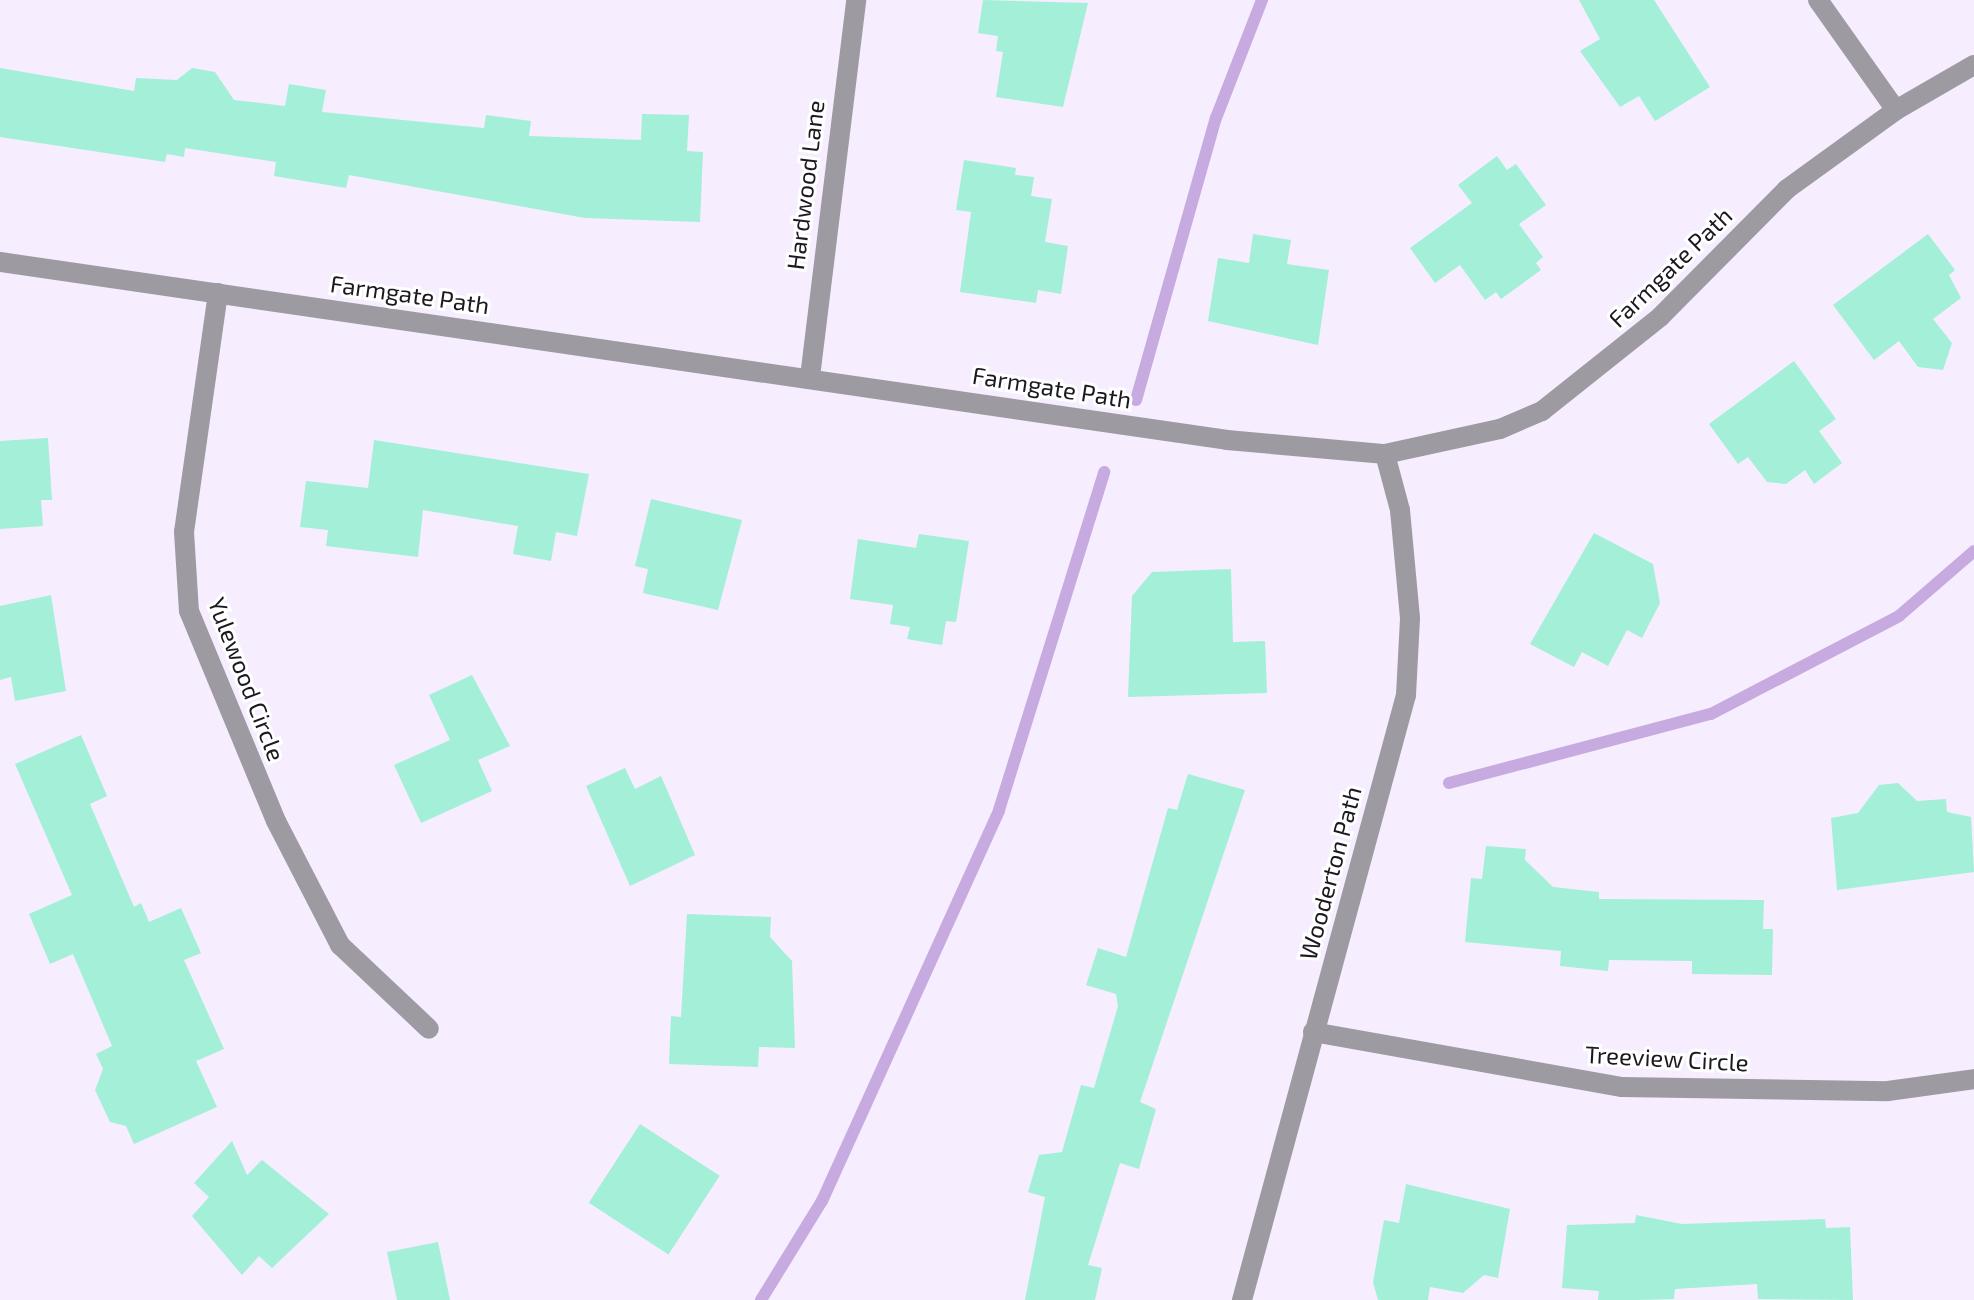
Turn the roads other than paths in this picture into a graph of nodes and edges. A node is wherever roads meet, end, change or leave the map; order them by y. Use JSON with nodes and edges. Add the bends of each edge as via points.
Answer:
{"nodes":[{"id":1,"x":856,"y":0,"type":"edge"},
{"id":2,"x":1818,"y":0,"type":"edge"},
{"id":3,"x":1974,"y":65,"type":"edge"},
{"id":4,"x":1896,"y":110,"type":"junction"},
{"id":5,"x":0,"y":262,"type":"edge"},
{"id":6,"x":218,"y":293,"type":"junction"},
{"id":7,"x":810,"y":377,"type":"junction"},
{"id":8,"x":1385,"y":454,"type":"junction"},
{"id":9,"x":429,"y":1029,"type":"dead end"},
{"id":10,"x":1313,"y":1032,"type":"junction"},
{"id":11,"x":1974,"y":1079,"type":"edge"},
{"id":12,"x":1242,"y":1300,"type":"edge"}],
"edges":[{"from":1,"to":7,"type":"street","name":"Hardwood Lane"},
{"from":2,"to":4,"type":"street"},
{"from":3,"to":4,"type":"street","name":"Farmgate Path"},
{"from":4,"to":8,"type":"street","name":"Farmgate Path","via":[[1787,189],[1660,317],[1542,411],[1500,429]]},
{"from":5,"to":6,"type":"street","name":"Farmgate Path"},
{"from":6,"to":7,"type":"street","name":"Farmgate Path"},
{"from":6,"to":9,"type":"street","name":"Yulewood Circle","via":[[184,532],[189,611],[276,821],[340,945]]},
{"from":7,"to":8,"type":"street","name":"Farmgate Path","via":[[1227,440]]},
{"from":8,"to":10,"type":"street","name":"Wooderton Path","via":[[1400,510],[1410,618],[1406,695]]},
{"from":10,"to":11,"type":"street","name":"Treeview Circle","via":[[1622,1087],[1888,1091]]},
{"from":10,"to":12,"type":"street","name":"Wooderton Path"}]}
